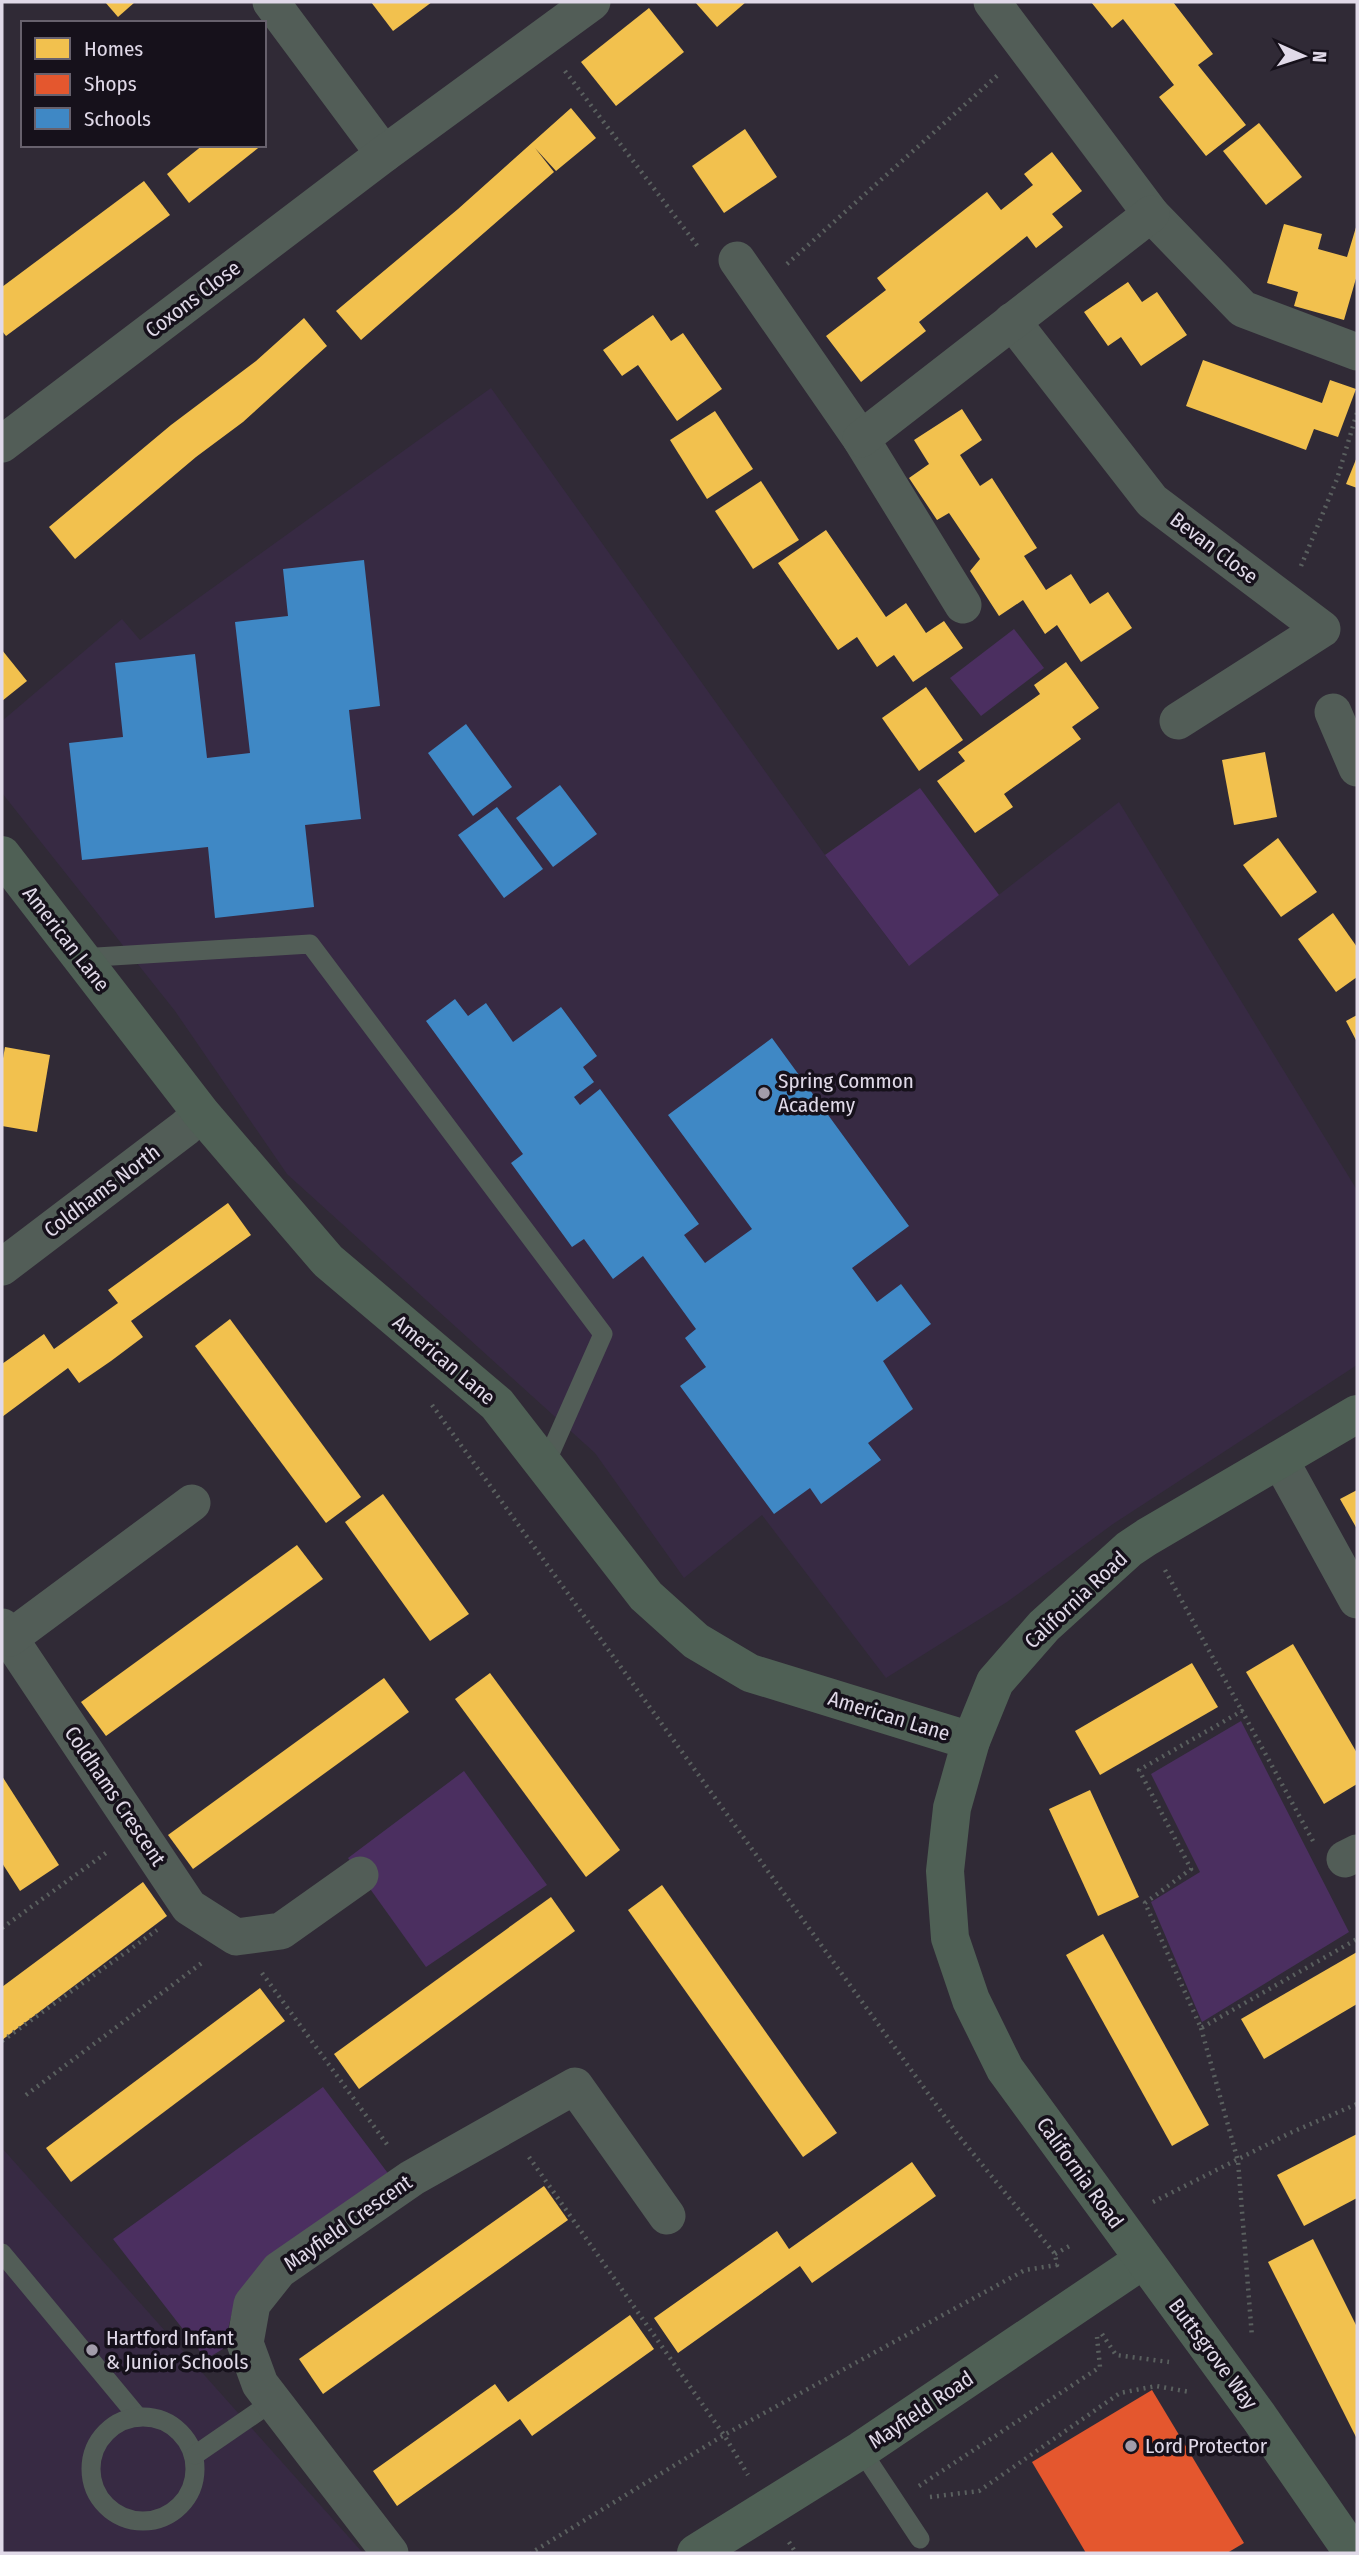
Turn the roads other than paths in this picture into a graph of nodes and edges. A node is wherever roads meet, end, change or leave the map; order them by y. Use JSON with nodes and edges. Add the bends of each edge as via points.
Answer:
{"nodes":[{"id":1,"x":271,"y":2,"type":"edge"},
{"id":2,"x":592,"y":2,"type":"edge"},
{"id":3,"x":992,"y":2,"type":"edge"},
{"id":4,"x":384,"y":154,"type":"junction"},
{"id":5,"x":1151,"y":214,"type":"junction"},
{"id":6,"x":737,"y":260,"type":"road end"},
{"id":7,"x":1012,"y":321,"type":"junction"},
{"id":8,"x":1357,"y":352,"type":"edge"},
{"id":9,"x":861,"y":439,"type":"junction"},
{"id":10,"x":2,"y":444,"type":"edge"},
{"id":11,"x":963,"y":606,"type":"dead end"},
{"id":12,"x":1333,"y":712,"type":"dead end"},
{"id":13,"x":1178,"y":721,"type":"dead end"},
{"id":14,"x":1357,"y":768,"type":"edge"},
{"id":15,"x":2,"y":855,"type":"edge"},
{"id":16,"x":80,"y":958,"type":"junction"},
{"id":17,"x":201,"y":1112,"type":"junction"},
{"id":18,"x":2,"y":1267,"type":"edge"},
{"id":19,"x":1357,"y":1414,"type":"edge"},
{"id":20,"x":1280,"y":1460,"type":"junction"},
{"id":21,"x":545,"y":1465,"type":"junction"},
{"id":22,"x":192,"y":1503,"type":"dead end"},
{"id":23,"x":1357,"y":1600,"type":"edge"},
{"id":24,"x":6,"y":1632,"type":"edge"},
{"id":25,"x":971,"y":1741,"type":"junction"},
{"id":26,"x":360,"y":1875,"type":"dead end"},
{"id":27,"x":667,"y":2216,"type":"dead end"},
{"id":28,"x":2,"y":2253,"type":"edge"},
{"id":29,"x":1143,"y":2260,"type":"junction"},
{"id":30,"x":272,"y":2402,"type":"junction"},
{"id":31,"x":138,"y":2417,"type":"junction"},
{"id":32,"x":861,"y":2450,"type":"junction"},
{"id":33,"x":195,"y":2455,"type":"junction"},
{"id":34,"x":920,"y":2539,"type":"dead end"},
{"id":35,"x":390,"y":2553,"type":"edge"},
{"id":36,"x":696,"y":2553,"type":"edge"},
{"id":37,"x":1353,"y":2553,"type":"edge"}],
"edges":[{"from":1,"to":4,"type":"street"},
{"from":2,"to":4,"type":"street","name":"Coxons Close"},
{"from":3,"to":5,"type":"street"},
{"from":4,"to":10,"type":"street","name":"Coxons Close"},
{"from":5,"to":7,"type":"street"},
{"from":5,"to":8,"type":"street","via":[[1243,309]]},
{"from":6,"to":9,"type":"street"},
{"from":7,"to":9,"type":"street"},
{"from":7,"to":13,"type":"street","name":"Bevan Close","via":[[1152,501],[1322,629]]},
{"from":9,"to":11,"type":"street"},
{"from":12,"to":14,"type":"street"},
{"from":15,"to":16,"type":"street","name":"American Lane"},
{"from":16,"to":17,"type":"street","name":"American Lane"},
{"from":16,"to":21,"type":"lane","via":[[310,944],[603,1334]]},
{"from":17,"to":18,"type":"street","name":"Coldhams North"},
{"from":17,"to":21,"type":"street","name":"American Lane","via":[[328,1261],[497,1404]]},
{"from":19,"to":20,"type":"street","name":"California Road"},
{"from":20,"to":23,"type":"street"},
{"from":20,"to":25,"type":"street","name":"California Road","via":[[1129,1549],[1044,1626],[995,1682]]},
{"from":21,"to":25,"type":"street","name":"American Lane","via":[[646,1596],[696,1641],[750,1673]]},
{"from":22,"to":24,"type":"street","name":"Coldhams Crescent"},
{"from":24,"to":26,"type":"street","name":"Coldhams Crescent","via":[[189,1907],[236,1937],[281,1931]]},
{"from":25,"to":29,"type":"street","name":"California Road","via":[[952,1808],[944,1871],[950,1938],[971,2000],[1005,2069]]},
{"from":27,"to":30,"type":"street","name":"Mayfield Crescent","via":[[575,2086],[412,2178],[279,2270],[252,2304],[244,2343]]},
{"from":28,"to":31,"type":"lane"},
{"from":29,"to":32,"type":"street","name":"Mayfield Road"},
{"from":29,"to":37,"type":"street","name":"Buttsgrove Way","via":[[1238,2359],[1246,2401]]},
{"from":30,"to":33,"type":"lane"},
{"from":30,"to":35,"type":"street","name":"Mayfield Crescent"},
{"from":31,"to":33,"type":"lane","via":[[154,2417],[175,2427]]},
{"from":31,"to":33,"type":"lane","via":[[111,2428],[93,2453],[95,2490],[112,2512],[134,2521],[170,2515],[189,2497],[195,2481]]},
{"from":32,"to":34,"type":"lane"},
{"from":32,"to":36,"type":"street","name":"Mayfield Road"}]}
